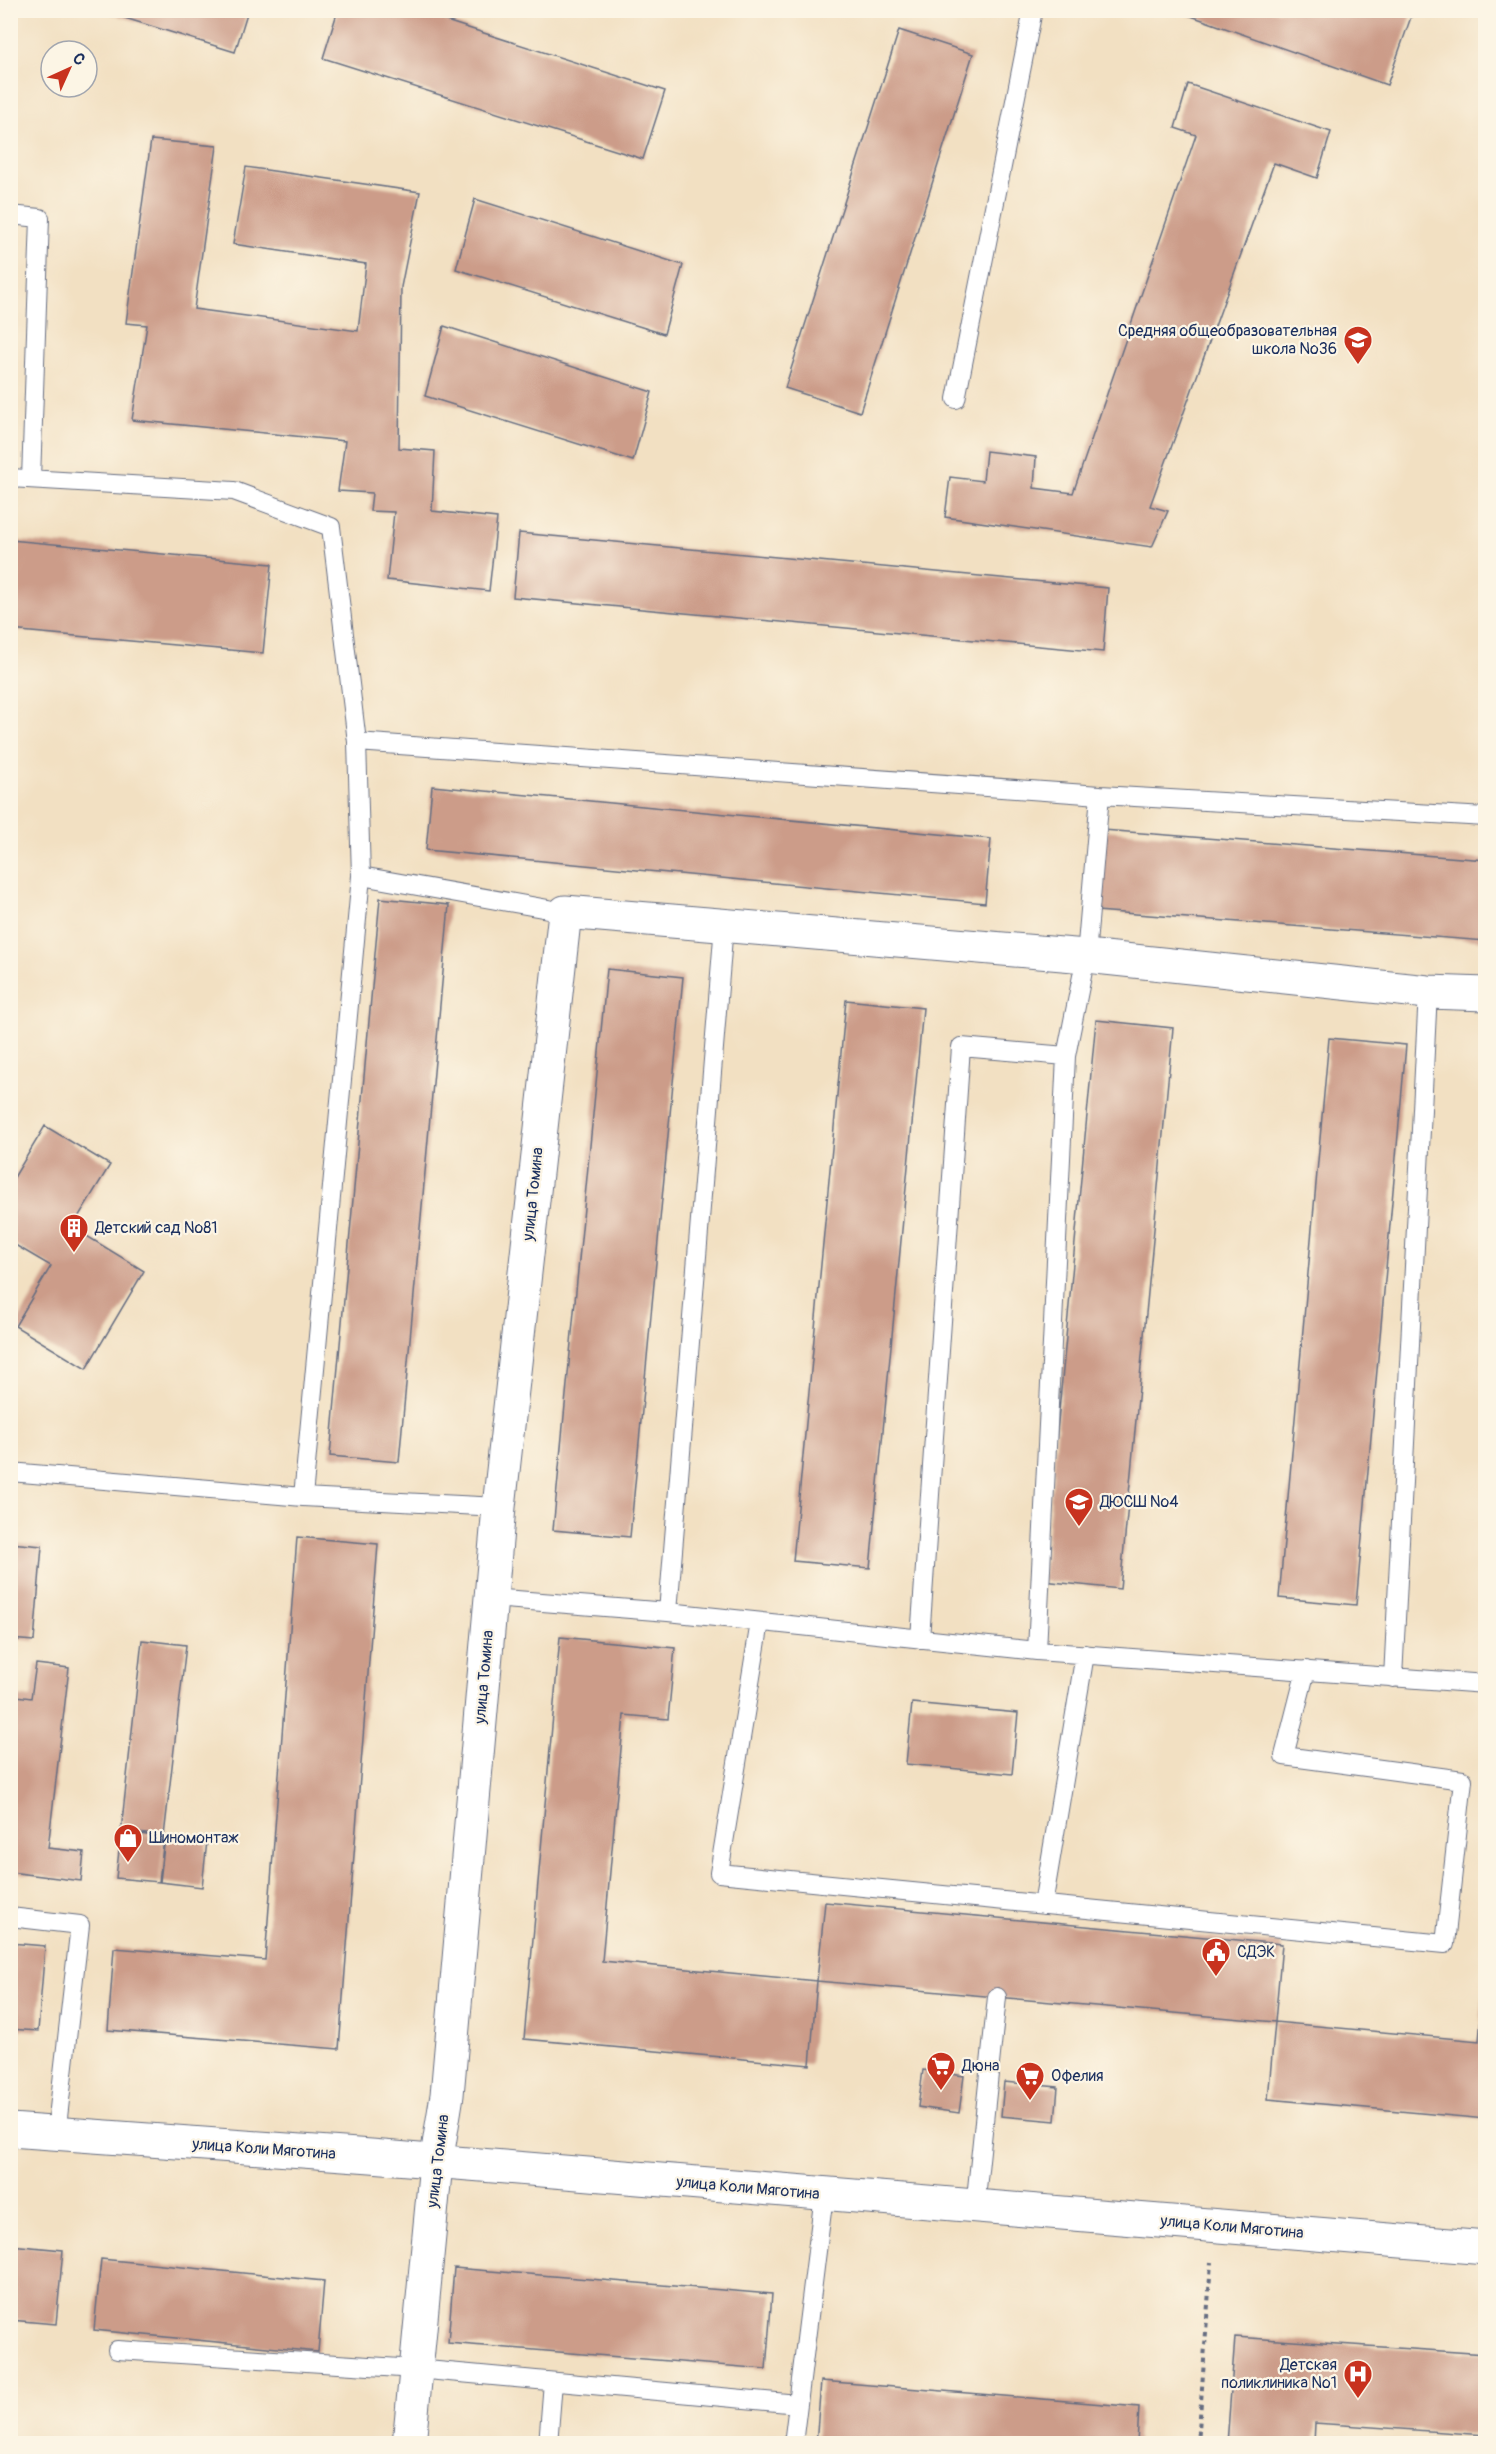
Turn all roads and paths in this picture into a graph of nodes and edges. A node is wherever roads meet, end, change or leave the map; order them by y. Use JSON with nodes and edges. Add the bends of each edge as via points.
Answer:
{"nodes":[{"id":1,"x":1033,"y":10,"type":"edge"},
{"id":2,"x":10,"y":215,"type":"edge"},
{"id":3,"x":956,"y":399,"type":"dead end"},
{"id":4,"x":10,"y":478,"type":"edge"},
{"id":5,"x":31,"y":479,"type":"junction"},
{"id":6,"x":357,"y":742,"type":"junction"},
{"id":7,"x":1100,"y":795,"type":"junction"},
{"id":8,"x":1485,"y":817,"type":"edge"},
{"id":9,"x":361,"y":876,"type":"junction"},
{"id":10,"x":565,"y":912,"type":"junction"},
{"id":11,"x":724,"y":925,"type":"junction"},
{"id":12,"x":1086,"y":956,"type":"junction"},
{"id":13,"x":1428,"y":992,"type":"junction"},
{"id":14,"x":1485,"y":994,"type":"edge"},
{"id":15,"x":1066,"y":1056,"type":"junction"},
{"id":16,"x":10,"y":1472,"type":"edge"},
{"id":17,"x":303,"y":1497,"type":"junction"},
{"id":18,"x":499,"y":1507,"type":"junction"},
{"id":19,"x":491,"y":1598,"type":"junction"},
{"id":20,"x":668,"y":1612,"type":"junction"},
{"id":21,"x":760,"y":1622,"type":"junction"},
{"id":22,"x":920,"y":1639,"type":"junction"},
{"id":23,"x":1037,"y":1651,"type":"junction"},
{"id":24,"x":1085,"y":1654,"type":"junction"},
{"id":25,"x":1306,"y":1671,"type":"junction"},
{"id":26,"x":1393,"y":1678,"type":"junction"},
{"id":27,"x":1485,"y":1684,"type":"edge"},
{"id":28,"x":1043,"y":1905,"type":"junction"},
{"id":29,"x":10,"y":1917,"type":"edge"},
{"id":30,"x":997,"y":1997,"type":"dead end"},
{"id":31,"x":10,"y":2130,"type":"edge"},
{"id":32,"x":56,"y":2134,"type":"junction"},
{"id":33,"x":436,"y":2163,"type":"junction"},
{"id":34,"x":824,"y":2195,"type":"junction"},
{"id":35,"x":975,"y":2208,"type":"junction"},
{"id":36,"x":1213,"y":2225,"type":"junction"},
{"id":37,"x":1485,"y":2248,"type":"edge"},
{"id":38,"x":117,"y":2350,"type":"dead end"},
{"id":39,"x":416,"y":2369,"type":"junction"},
{"id":40,"x":553,"y":2382,"type":"junction"},
{"id":41,"x":798,"y":2404,"type":"junction"},
{"id":42,"x":409,"y":2444,"type":"edge"},
{"id":43,"x":548,"y":2444,"type":"edge"},
{"id":44,"x":793,"y":2444,"type":"edge"},
{"id":45,"x":1198,"y":2444,"type":"edge"}],
"edges":[{"from":1,"to":3,"type":"lane"},
{"from":2,"to":5,"type":"lane","via":[[40,218]]},
{"from":4,"to":5,"type":"lane"},
{"from":5,"to":6,"type":"lane","via":[[234,491],[331,527]]},
{"from":6,"to":7,"type":"lane"},
{"from":6,"to":9,"type":"lane"},
{"from":7,"to":8,"type":"lane"},
{"from":7,"to":12,"type":"lane"},
{"from":9,"to":10,"type":"lane"},
{"from":9,"to":17,"type":"lane"},
{"from":10,"to":11,"type":"street"},
{"from":10,"to":18,"type":"street","name":"улица Томина"},
{"from":11,"to":12,"type":"street"},
{"from":11,"to":20,"type":"lane"},
{"from":12,"to":13,"type":"street"},
{"from":12,"to":15,"type":"lane"},
{"from":13,"to":14,"type":"street"},
{"from":13,"to":26,"type":"lane"},
{"from":15,"to":22,"type":"lane","via":[[961,1047]]},
{"from":15,"to":23,"type":"lane"},
{"from":16,"to":17,"type":"lane"},
{"from":17,"to":18,"type":"lane"},
{"from":18,"to":19,"type":"street","name":"улица Томина"},
{"from":19,"to":20,"type":"lane"},
{"from":19,"to":33,"type":"street","name":"улица Томина","via":[[447,2094]]},
{"from":20,"to":21,"type":"lane"},
{"from":21,"to":22,"type":"lane"},
{"from":21,"to":28,"type":"lane","via":[[719,1873],[1010,1910]]},
{"from":22,"to":23,"type":"lane"},
{"from":23,"to":24,"type":"lane"},
{"from":24,"to":25,"type":"lane"},
{"from":24,"to":28,"type":"lane"},
{"from":25,"to":26,"type":"lane"},
{"from":25,"to":28,"type":"lane","via":[[1284,1756],[1463,1780],[1445,1944]]},
{"from":26,"to":27,"type":"lane"},
{"from":29,"to":32,"type":"lane","via":[[80,1924]]},
{"from":30,"to":35,"type":"lane"},
{"from":31,"to":32,"type":"street","name":"улица Коли Мяготина"},
{"from":32,"to":33,"type":"street","name":"улица Коли Мяготина"},
{"from":33,"to":34,"type":"street","name":"улица Коли Мяготина"},
{"from":33,"to":39,"type":"street","name":"улица Томина"},
{"from":34,"to":35,"type":"street","name":"улица Коли Мяготина"},
{"from":34,"to":41,"type":"lane"},
{"from":35,"to":36,"type":"street","name":"улица Коли Мяготина"},
{"from":36,"to":37,"type":"street","name":"улица Коли Мяготина"},
{"from":36,"to":45,"type":"path"},
{"from":38,"to":39,"type":"lane"},
{"from":39,"to":40,"type":"lane"},
{"from":39,"to":42,"type":"street","name":"улица Томина"},
{"from":40,"to":41,"type":"lane"},
{"from":40,"to":43,"type":"lane"},
{"from":41,"to":44,"type":"lane"}]}
